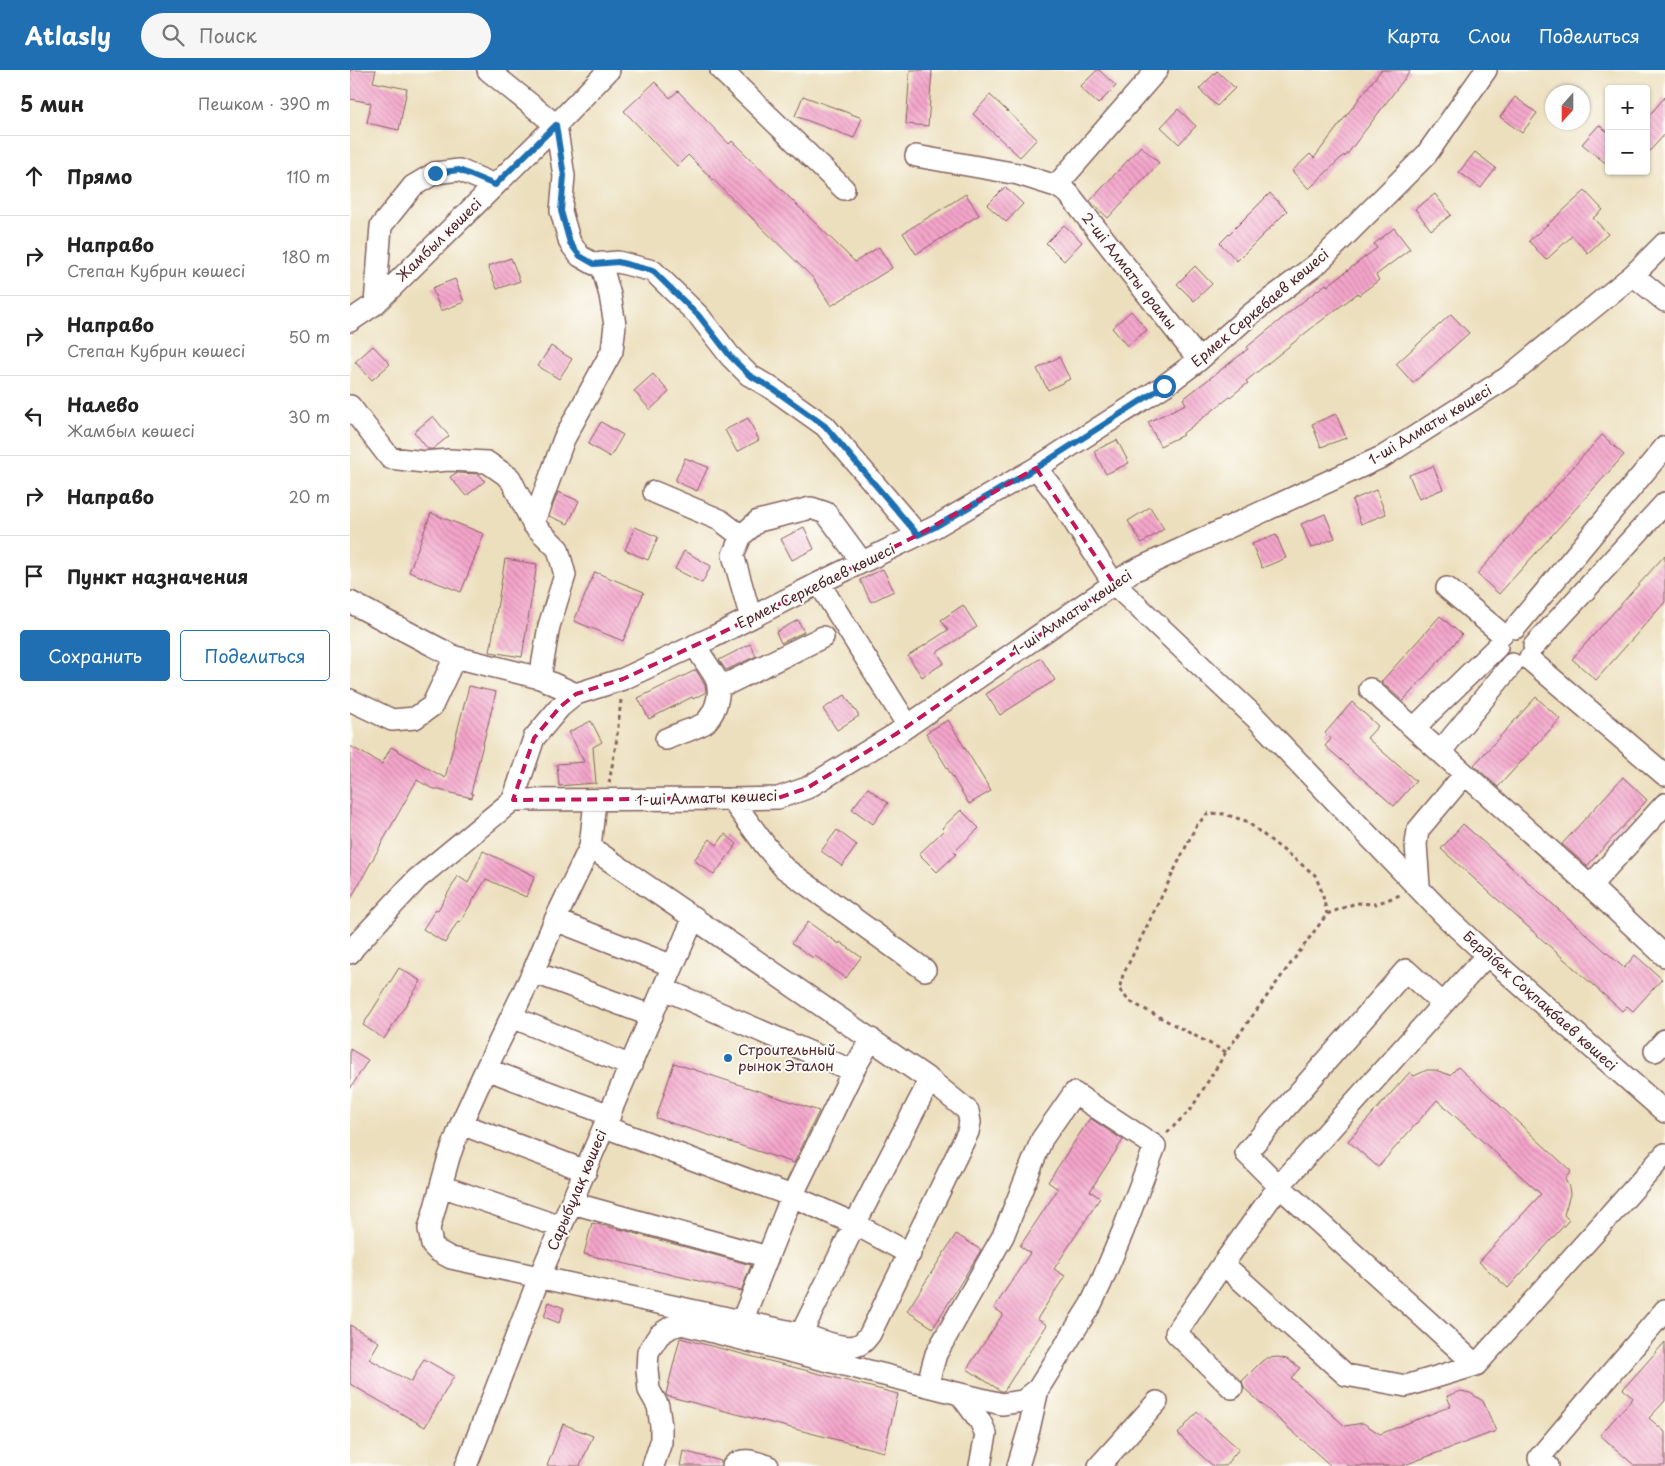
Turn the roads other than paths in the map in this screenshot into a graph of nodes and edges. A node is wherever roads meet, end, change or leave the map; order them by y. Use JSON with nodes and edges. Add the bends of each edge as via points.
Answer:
{"nodes":[{"id":1,"x":488,"y":70,"type":"edge"},
{"id":2,"x":609,"y":70,"type":"edge"},
{"id":3,"x":720,"y":70,"type":"edge"},
{"id":4,"x":1157,"y":70,"type":"edge"},
{"id":5,"x":1486,"y":70,"type":"edge"},
{"id":6,"x":556,"y":125,"type":"junction"},
{"id":7,"x":916,"y":156,"type":"dead end"},
{"id":8,"x":495,"y":185,"type":"junction"},
{"id":9,"x":1056,"y":186,"type":"junction"},
{"id":10,"x":844,"y":190,"type":"dead end"},
{"id":11,"x":1665,"y":243,"type":"edge"},
{"id":12,"x":601,"y":263,"type":"junction"},
{"id":13,"x":1633,"y":275,"type":"junction"},
{"id":14,"x":1665,"y":300,"type":"edge"},
{"id":15,"x":375,"y":304,"type":"junction"},
{"id":16,"x":350,"y":320,"type":"edge"},
{"id":17,"x":1199,"y":360,"type":"junction"},
{"id":18,"x":350,"y":406,"type":"edge"},
{"id":19,"x":1665,"y":447,"type":"edge"},
{"id":20,"x":1036,"y":468,"type":"junction"},
{"id":21,"x":654,"y":492,"type":"dead end"},
{"id":22,"x":1665,"y":503,"type":"edge"},
{"id":23,"x":533,"y":524,"type":"junction"},
{"id":24,"x":918,"y":535,"type":"junction"},
{"id":25,"x":741,"y":536,"type":"junction"},
{"id":26,"x":862,"y":562,"type":"junction"},
{"id":27,"x":819,"y":583,"type":"junction"},
{"id":28,"x":1114,"y":584,"type":"junction"},
{"id":29,"x":1446,"y":588,"type":"dead end"},
{"id":30,"x":350,"y":602,"type":"edge"},
{"id":31,"x":751,"y":618,"type":"junction"},
{"id":32,"x":1505,"y":636,"type":"junction"},
{"id":33,"x":823,"y":638,"type":"dead end"},
{"id":34,"x":695,"y":645,"type":"junction"},
{"id":35,"x":456,"y":656,"type":"junction"},
{"id":36,"x":1525,"y":656,"type":"junction"},
{"id":37,"x":540,"y":678,"type":"junction"},
{"id":38,"x":719,"y":685,"type":"junction"},
{"id":39,"x":1370,"y":690,"type":"dead end"},
{"id":40,"x":576,"y":694,"type":"junction"},
{"id":41,"x":350,"y":700,"type":"edge"},
{"id":42,"x":908,"y":726,"type":"junction"},
{"id":43,"x":1414,"y":728,"type":"junction"},
{"id":44,"x":666,"y":738,"type":"dead end"},
{"id":45,"x":1440,"y":752,"type":"junction"},
{"id":46,"x":1465,"y":774,"type":"junction"},
{"id":47,"x":1665,"y":775,"type":"edge"},
{"id":48,"x":731,"y":799,"type":"junction"},
{"id":49,"x":513,"y":800,"type":"junction"},
{"id":50,"x":600,"y":800,"type":"junction"},
{"id":51,"x":1665,"y":804,"type":"edge"},
{"id":52,"x":590,"y":847,"type":"junction"},
{"id":53,"x":1419,"y":886,"type":"junction"},
{"id":54,"x":1590,"y":886,"type":"junction"},
{"id":55,"x":694,"y":917,"type":"junction"},
{"id":56,"x":555,"y":920,"type":"junction"},
{"id":57,"x":352,"y":947,"type":"edge"},
{"id":58,"x":1487,"y":955,"type":"junction"},
{"id":59,"x":1665,"y":956,"type":"edge"},
{"id":60,"x":674,"y":966,"type":"junction"},
{"id":61,"x":926,"y":970,"type":"dead end"},
{"id":62,"x":533,"y":972,"type":"junction"},
{"id":63,"x":664,"y":989,"type":"junction"},
{"id":64,"x":1443,"y":1004,"type":"junction"},
{"id":65,"x":512,"y":1016,"type":"junction"},
{"id":66,"x":652,"y":1016,"type":"junction"},
{"id":67,"x":871,"y":1039,"type":"junction"},
{"id":68,"x":630,"y":1066,"type":"junction"},
{"id":69,"x":486,"y":1069,"type":"junction"},
{"id":70,"x":853,"y":1071,"type":"junction"},
{"id":71,"x":930,"y":1080,"type":"junction"},
{"id":72,"x":1665,"y":1112,"type":"edge"},
{"id":73,"x":607,"y":1121,"type":"junction"},
{"id":74,"x":461,"y":1124,"type":"junction"},
{"id":75,"x":1665,"y":1154,"type":"edge"},
{"id":76,"x":586,"y":1171,"type":"junction"},
{"id":77,"x":441,"y":1186,"type":"junction"},
{"id":78,"x":1279,"y":1186,"type":"junction"},
{"id":79,"x":792,"y":1196,"type":"junction"},
{"id":80,"x":572,"y":1203,"type":"junction"},
{"id":81,"x":855,"y":1224,"type":"junction"},
{"id":82,"x":561,"y":1227,"type":"junction"},
{"id":83,"x":910,"y":1254,"type":"junction"},
{"id":84,"x":768,"y":1257,"type":"junction"},
{"id":85,"x":1223,"y":1264,"type":"junction"},
{"id":86,"x":539,"y":1278,"type":"junction"},
{"id":87,"x":1665,"y":1310,"type":"edge"},
{"id":88,"x":742,"y":1321,"type":"junction"},
{"id":89,"x":801,"y":1334,"type":"junction"},
{"id":90,"x":1476,"y":1365,"type":"junction"},
{"id":91,"x":927,"y":1386,"type":"junction"},
{"id":92,"x":1232,"y":1388,"type":"dead end"},
{"id":93,"x":1038,"y":1389,"type":"junction"},
{"id":94,"x":960,"y":1394,"type":"junction"},
{"id":95,"x":1157,"y":1402,"type":"dead end"},
{"id":96,"x":466,"y":1466,"type":"edge"},
{"id":97,"x":653,"y":1466,"type":"edge"},
{"id":98,"x":733,"y":1466,"type":"edge"},
{"id":99,"x":768,"y":1466,"type":"edge"},
{"id":100,"x":980,"y":1466,"type":"edge"},
{"id":101,"x":1018,"y":1466,"type":"edge"},
{"id":102,"x":1099,"y":1466,"type":"edge"},
{"id":103,"x":1548,"y":1466,"type":"edge"}],
"edges":[{"from":1,"to":6,"type":"street"},
{"from":2,"to":6,"type":"street","name":"Жамбыл көшесі"},
{"from":3,"to":10,"type":"street"},
{"from":4,"to":9,"type":"street"},
{"from":5,"to":17,"type":"street","name":"Ермек Серкебаев көшесі","via":[[1426,155],[1318,262]]},
{"from":6,"to":8,"type":"street","name":"Жамбыл көшесі"},
{"from":6,"to":12,"type":"street","via":[[564,176],[561,211],[570,243],[580,256],[594,264]]},
{"from":7,"to":9,"type":"street","name":"2-ші Алматы орамы","via":[[1018,174]]},
{"from":8,"to":15,"type":"street","name":"Жамбыл көшесі"},
{"from":8,"to":15,"type":"street","via":[[459,170],[435,173],[413,186],[380,226]]},
{"from":9,"to":17,"type":"street","name":"2-ші Алматы орамы","via":[[1068,193]]},
{"from":11,"to":13,"type":"street","name":"1-ші Алматы көшесі"},
{"from":12,"to":23,"type":"street","via":[[615,325],[612,350],[564,439]]},
{"from":12,"to":24,"type":"street","via":[[618,262],[653,271],[699,316],[749,375],[825,426]]},
{"from":13,"to":14,"type":"street"},
{"from":13,"to":28,"type":"street","name":"1-ші Алматы көшесі","via":[[1508,377],[1384,456],[1131,572]]},
{"from":15,"to":16,"type":"street","name":"Жамбыл көшесі"},
{"from":17,"to":20,"type":"street","name":"Ермек Серкебаев көшесі"},
{"from":18,"to":23,"type":"street","via":[[390,458],[424,462],[487,462],[510,478]]},
{"from":19,"to":32,"type":"street"},
{"from":20,"to":24,"type":"street","name":"Ермек Серкебаев көшесі"},
{"from":20,"to":28,"type":"street","name":"Бердібек Соқпақбаев көшесі"},
{"from":21,"to":25,"type":"street","via":[[720,520]]},
{"from":22,"to":36,"type":"street"},
{"from":23,"to":37,"type":"street","via":[[558,549],[565,575],[549,626]]},
{"from":24,"to":26,"type":"street","name":"Ермек Серкебаев көшесі"},
{"from":25,"to":26,"type":"street","via":[[758,521],[811,508],[826,513]]},
{"from":25,"to":31,"type":"street","via":[[733,555]]},
{"from":26,"to":27,"type":"street","name":"Ермек Серкебаев көшесі"},
{"from":27,"to":31,"type":"street","name":"Ермек Серкебаев көшесі"},
{"from":27,"to":42,"type":"street"},
{"from":28,"to":42,"type":"street","name":"1-ші Алматы көшесі"},
{"from":28,"to":53,"type":"street","name":"Бердібек Соқпақбаев көшесі","via":[[1256,718]]},
{"from":29,"to":32,"type":"street"},
{"from":30,"to":35,"type":"street"},
{"from":31,"to":34,"type":"street","name":"Ермек Серкебаев көшесі"},
{"from":32,"to":36,"type":"street","via":[[1499,653],[1503,659]]},
{"from":32,"to":36,"type":"street","via":[[1522,629],[1528,633],[1532,639]]},
{"from":32,"to":43,"type":"street"},
{"from":33,"to":38,"type":"street"},
{"from":34,"to":38,"type":"street"},
{"from":34,"to":40,"type":"street","name":"Ермек Серкебаев көшесі","via":[[623,679]]},
{"from":35,"to":37,"type":"street"},
{"from":35,"to":41,"type":"street","via":[[432,706],[415,718],[392,720]]},
{"from":36,"to":45,"type":"street"},
{"from":36,"to":47,"type":"street"},
{"from":37,"to":40,"type":"street"},
{"from":38,"to":44,"type":"street","via":[[716,706],[705,723]]},
{"from":39,"to":43,"type":"street"},
{"from":40,"to":49,"type":"street","name":"Ермек Серкебаев көшесі","via":[[560,707],[534,738]]},
{"from":42,"to":48,"type":"street","name":"1-ші Алматы көшесі","via":[[807,788],[778,798]]},
{"from":43,"to":45,"type":"street"},
{"from":45,"to":46,"type":"street"},
{"from":46,"to":53,"type":"street","via":[[1418,830]]},
{"from":46,"to":54,"type":"street"},
{"from":48,"to":50,"type":"street","name":"1-ші Алматы көшесі"},
{"from":48,"to":61,"type":"street","via":[[784,868]]},
{"from":49,"to":50,"type":"street","name":"1-ші Алматы көшесі"},
{"from":49,"to":57,"type":"street","via":[[418,879]]},
{"from":50,"to":52,"type":"street"},
{"from":51,"to":54,"type":"street"},
{"from":52,"to":55,"type":"street"},
{"from":52,"to":56,"type":"street"},
{"from":53,"to":58,"type":"street","name":"Бердібек Соқпақбаев көшесі","via":[[1448,919]]},
{"from":54,"to":59,"type":"street"},
{"from":55,"to":60,"type":"street","name":"Сарыбұлақ көшесі"},
{"from":55,"to":67,"type":"street"},
{"from":56,"to":60,"type":"street"},
{"from":56,"to":62,"type":"street"},
{"from":58,"to":64,"type":"street"},
{"from":58,"to":72,"type":"street","name":"Бердібек Соқпақбаев көшесі"},
{"from":60,"to":63,"type":"street","name":"Сарыбұлақ көшесі"},
{"from":62,"to":65,"type":"street"},
{"from":62,"to":66,"type":"street"},
{"from":63,"to":66,"type":"street","name":"Сарыбұлақ көшесі"},
{"from":63,"to":70,"type":"street"},
{"from":64,"to":78,"type":"street"},
{"from":64,"to":78,"type":"street","via":[[1406,970],[1246,1153]]},
{"from":65,"to":68,"type":"street"},
{"from":65,"to":69,"type":"street"},
{"from":66,"to":68,"type":"street","name":"Сарыбұлақ көшесі"},
{"from":67,"to":70,"type":"street"},
{"from":67,"to":71,"type":"street"},
{"from":68,"to":73,"type":"street","name":"Сарыбұлақ көшесі"},
{"from":69,"to":73,"type":"street"},
{"from":69,"to":74,"type":"street"},
{"from":70,"to":79,"type":"street"},
{"from":71,"to":81,"type":"street"},
{"from":71,"to":83,"type":"street","via":[[968,1111],[970,1122]]},
{"from":73,"to":76,"type":"street","name":"Сарыбұлақ көшесі"},
{"from":73,"to":79,"type":"street"},
{"from":74,"to":76,"type":"street"},
{"from":74,"to":77,"type":"street"},
{"from":75,"to":90,"type":"street"},
{"from":76,"to":80,"type":"street","name":"Сарыбұлақ көшесі"},
{"from":77,"to":82,"type":"street"},
{"from":77,"to":86,"type":"street","via":[[429,1229],[432,1245],[438,1251],[451,1258]]},
{"from":78,"to":85,"type":"street"},
{"from":78,"to":90,"type":"street"},
{"from":79,"to":81,"type":"street"},
{"from":79,"to":84,"type":"street"},
{"from":80,"to":82,"type":"street","name":"Сарыбұлақ көшесі"},
{"from":80,"to":84,"type":"street"},
{"from":81,"to":83,"type":"street"},
{"from":81,"to":89,"type":"street"},
{"from":82,"to":86,"type":"street","name":"Сарыбұлақ көшесі"},
{"from":83,"to":89,"type":"street","via":[[863,1342],[844,1347]]},
{"from":84,"to":88,"type":"street"},
{"from":85,"to":90,"type":"street","via":[[1346,1375],[1406,1386]]},
{"from":85,"to":92,"type":"street","via":[[1176,1333]]},
{"from":86,"to":88,"type":"street"},
{"from":86,"to":96,"type":"street","name":"Сарыбұлақ көшесі"},
{"from":87,"to":103,"type":"street","via":[[1539,1458]]},
{"from":88,"to":89,"type":"street"},
{"from":91,"to":93,"type":"street","via":[[936,1354],[1003,1236],[1042,1140],[1074,1093],[1154,1146],[1101,1283]]},
{"from":91,"to":94,"type":"street"},
{"from":91,"to":97,"type":"street","via":[[682,1324],[671,1327],[659,1335],[648,1352],[649,1390],[658,1406],[661,1426],[661,1442]]},
{"from":93,"to":94,"type":"street","via":[[1023,1401],[1002,1404]]},
{"from":93,"to":101,"type":"street"},
{"from":94,"to":100,"type":"street","via":[[986,1434]]},
{"from":95,"to":102,"type":"street"},
{"from":98,"to":99,"type":"street","via":[[745,1460]]}]}
